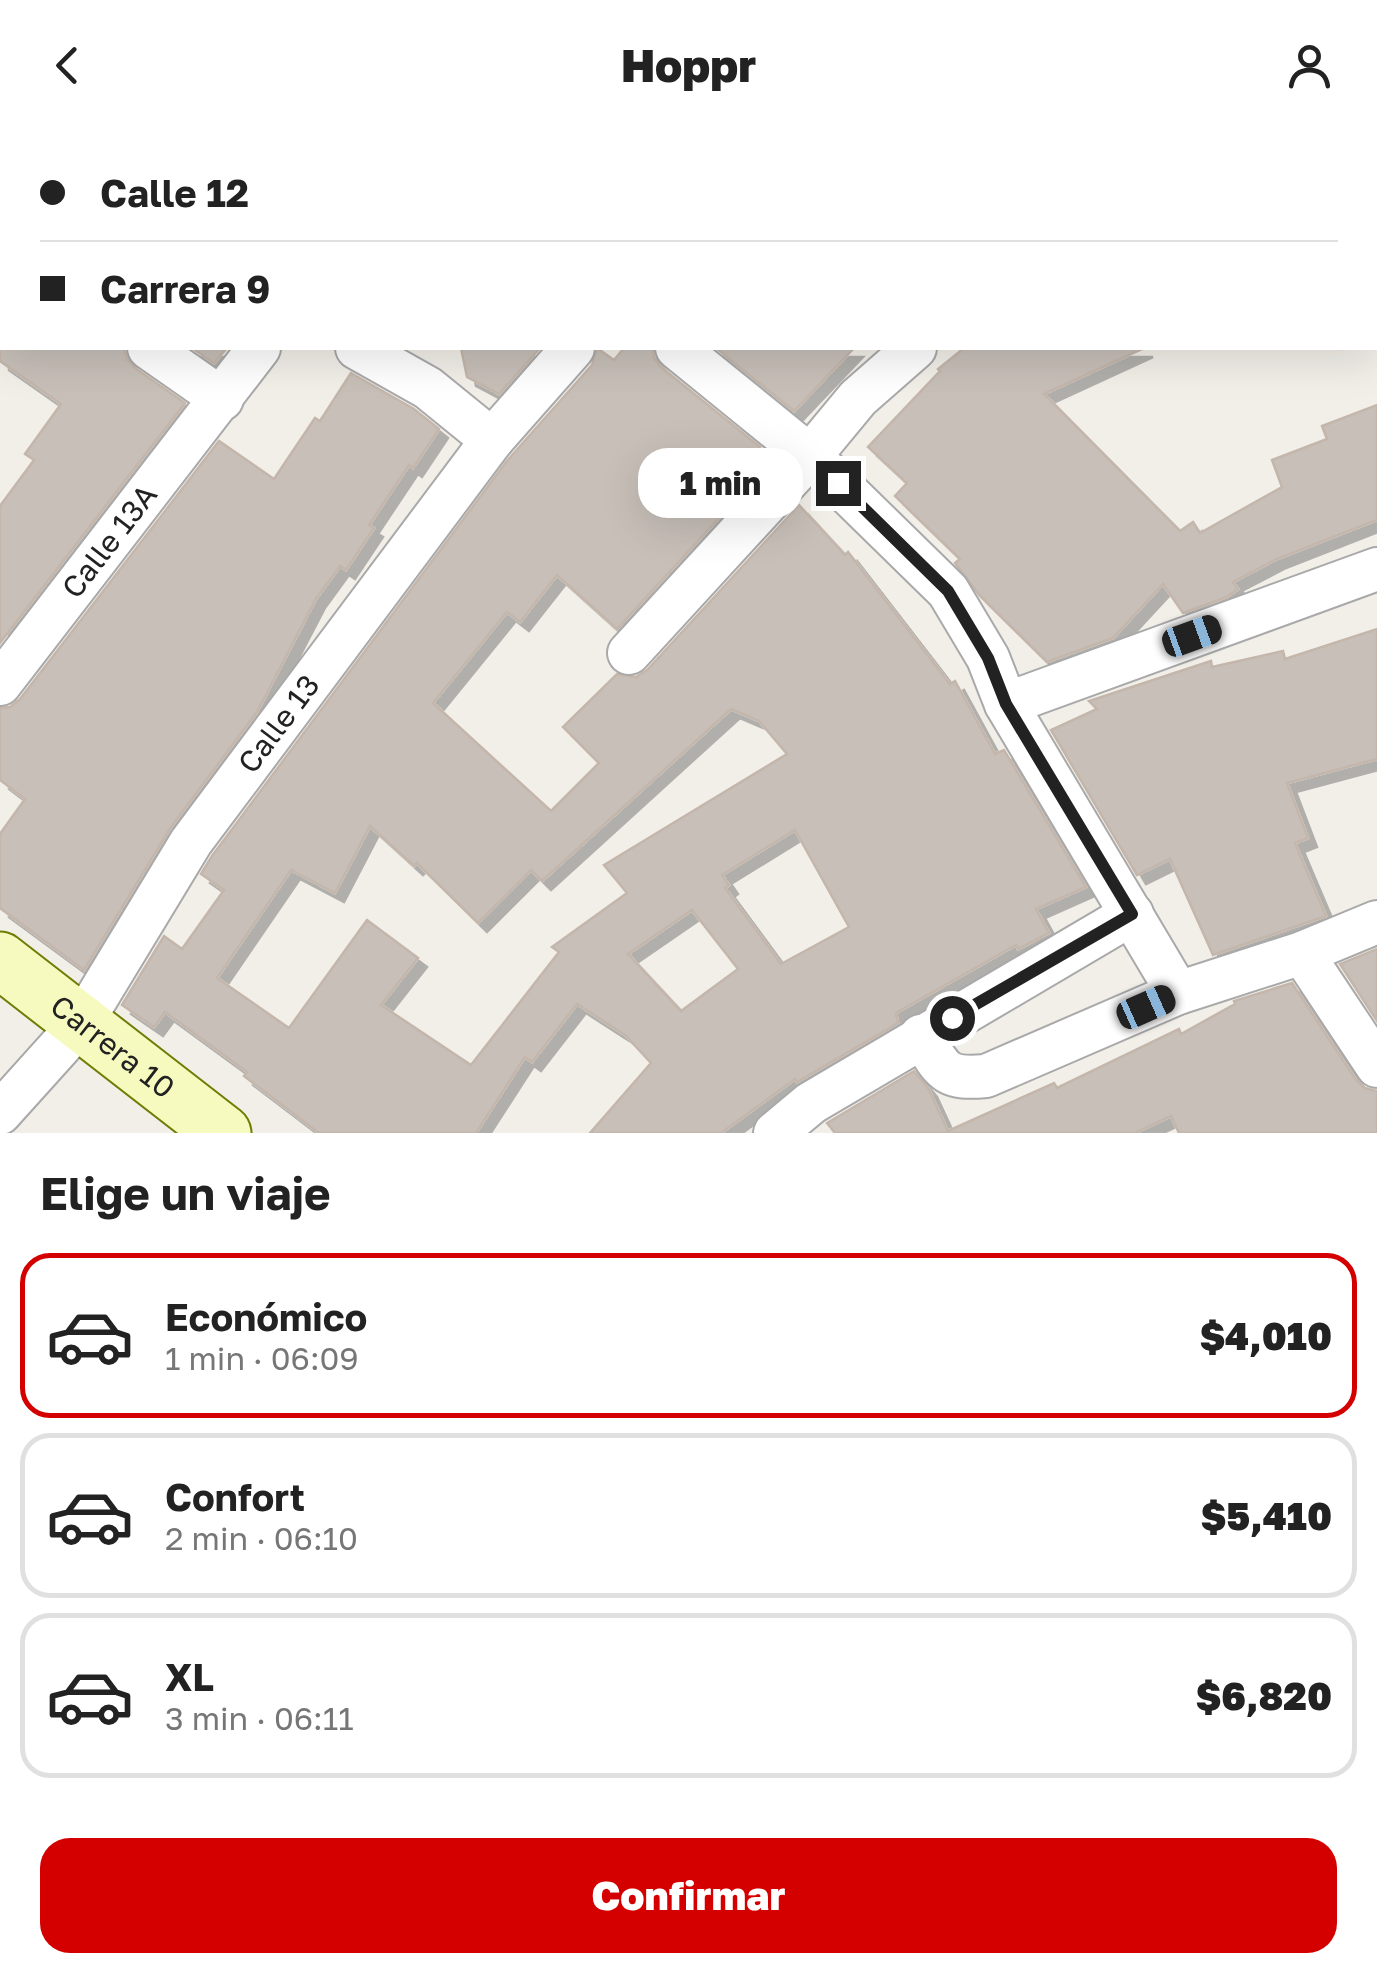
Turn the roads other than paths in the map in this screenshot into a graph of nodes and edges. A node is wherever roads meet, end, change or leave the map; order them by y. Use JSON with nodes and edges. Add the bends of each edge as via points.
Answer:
{"nodes":[{"id":1,"x":152,"y":350,"type":"edge"},
{"id":2,"x":258,"y":350,"type":"edge"},
{"id":3,"x":362,"y":350,"type":"edge"},
{"id":4,"x":571,"y":350,"type":"edge"},
{"id":5,"x":678,"y":350,"type":"edge"},
{"id":6,"x":913,"y":350,"type":"edge"},
{"id":7,"x":222,"y":399,"type":"junction"},
{"id":8,"x":492,"y":440,"type":"junction"},
{"id":9,"x":810,"y":456,"type":"junction"},
{"id":10,"x":1377,"y":569,"type":"edge"},
{"id":11,"x":629,"y":653,"type":"dead end"},
{"id":12,"x":0,"y":684,"type":"edge"},
{"id":13,"x":1006,"y":704,"type":"junction"},
{"id":14,"x":1132,"y":914,"type":"junction"},
{"id":15,"x":1377,"y":922,"type":"edge"},
{"id":16,"x":1302,"y":954,"type":"junction"},
{"id":17,"x":0,"y":960,"type":"edge"},
{"id":18,"x":1178,"y":993,"type":"junction"},
{"id":19,"x":82,"y":1022,"type":"junction"},
{"id":20,"x":921,"y":1036,"type":"junction"},
{"id":21,"x":1377,"y":1066,"type":"edge"},
{"id":22,"x":0,"y":1112,"type":"edge"},
{"id":23,"x":224,"y":1133,"type":"edge"},
{"id":24,"x":775,"y":1133,"type":"edge"}],
"edges":[{"from":1,"to":7,"type":"street"},
{"from":2,"to":7,"type":"street","name":"Calle 13A"},
{"from":3,"to":8,"type":"street","via":[[428,388]]},
{"from":4,"to":8,"type":"street","name":"Calle 13"},
{"from":5,"to":9,"type":"street"},
{"from":6,"to":9,"type":"street","via":[[858,398]]},
{"from":7,"to":12,"type":"street","name":"Calle 13A"},
{"from":8,"to":19,"type":"street","name":"Calle 13","via":[[191,842]]},
{"from":9,"to":11,"type":"street"},
{"from":9,"to":13,"type":"street","via":[[948,591]]},
{"from":10,"to":13,"type":"street"},
{"from":13,"to":14,"type":"street"},
{"from":14,"to":18,"type":"street"},
{"from":14,"to":20,"type":"street"},
{"from":15,"to":16,"type":"street"},
{"from":16,"to":18,"type":"street"},
{"from":16,"to":21,"type":"street"},
{"from":17,"to":19,"type":"street","name":"Carrera 10"},
{"from":18,"to":20,"type":"street","via":[[986,1076],[961,1078],[942,1069]]},
{"from":19,"to":22,"type":"street","name":"Calle 13"},
{"from":19,"to":23,"type":"street","name":"Carrera 10"},
{"from":20,"to":24,"type":"street","via":[[811,1103]]}]}
